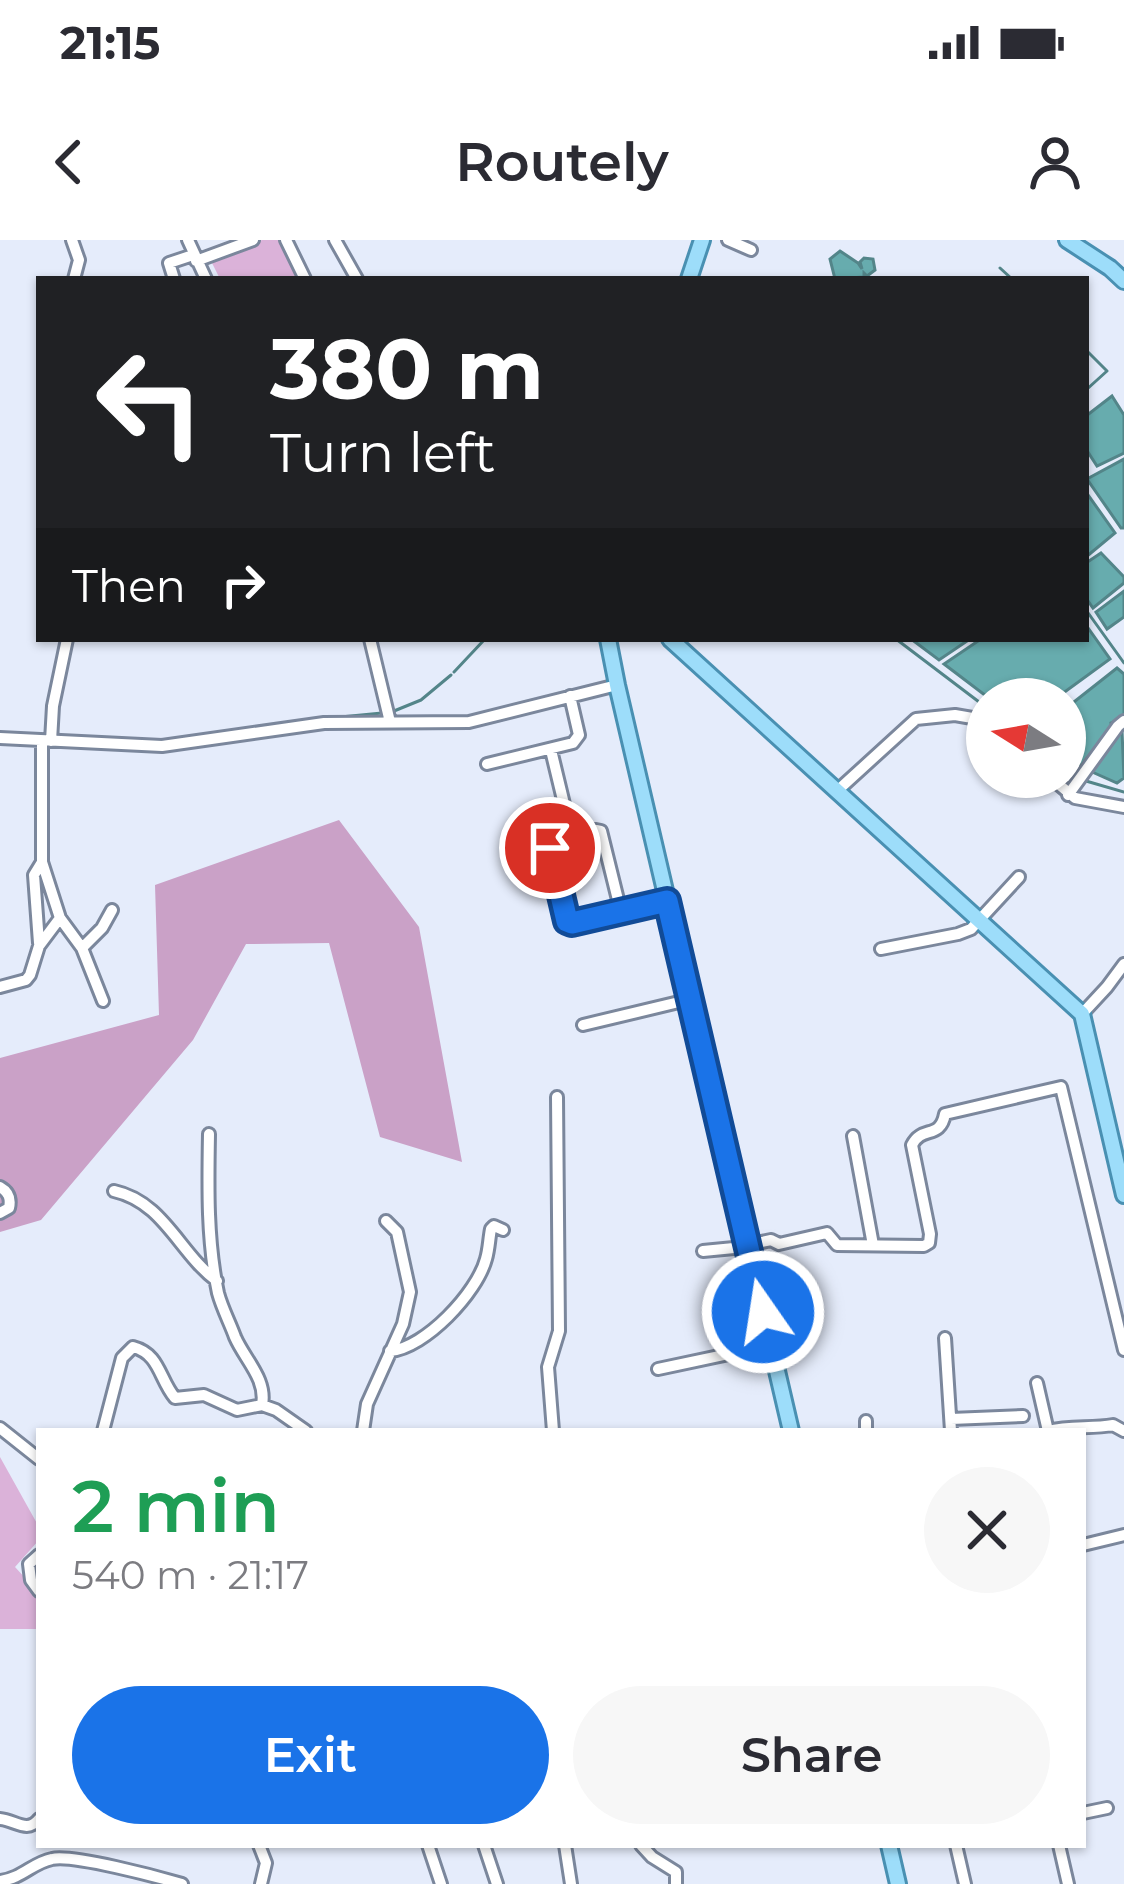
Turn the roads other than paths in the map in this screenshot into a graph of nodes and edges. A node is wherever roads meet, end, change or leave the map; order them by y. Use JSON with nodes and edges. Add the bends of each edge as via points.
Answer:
{"nodes":[{"id":1,"x":72,"y":240,"type":"edge"},
{"id":2,"x":188,"y":240,"type":"edge"},
{"id":3,"x":253,"y":240,"type":"edge"},
{"id":4,"x":286,"y":240,"type":"edge"},
{"id":5,"x":335,"y":240,"type":"edge"},
{"id":6,"x":702,"y":240,"type":"edge"},
{"id":7,"x":728,"y":240,"type":"edge"},
{"id":8,"x":1067,"y":240,"type":"edge"},
{"id":9,"x":751,"y":250,"type":"dead end"},
{"id":10,"x":194,"y":258,"type":"junction"},
{"id":11,"x":75,"y":276,"type":"edge"},
{"id":12,"x":173,"y":276,"type":"edge"},
{"id":13,"x":204,"y":276,"type":"edge"},
{"id":14,"x":303,"y":276,"type":"edge"},
{"id":15,"x":354,"y":276,"type":"edge"},
{"id":16,"x":690,"y":276,"type":"edge"},
{"id":17,"x":1124,"y":281,"type":"edge"},
{"id":18,"x":66,"y":642,"type":"edge"},
{"id":19,"x":371,"y":642,"type":"edge"},
{"id":20,"x":609,"y":642,"type":"edge"},
{"id":21,"x":673,"y":642,"type":"edge"},
{"id":22,"x":617,"y":685,"type":"junction"},
{"id":23,"x":570,"y":696,"type":"junction"},
{"id":24,"x":966,"y":717,"type":"edge"},
{"id":25,"x":390,"y":722,"type":"junction"},
{"id":26,"x":1122,"y":726,"type":"edge"},
{"id":27,"x":0,"y":738,"type":"edge"},
{"id":28,"x":46,"y":741,"type":"junction"},
{"id":29,"x":551,"y":750,"type":"junction"},
{"id":30,"x":487,"y":764,"type":"dead end"},
{"id":31,"x":1086,"y":773,"type":"edge"},
{"id":32,"x":837,"y":791,"type":"junction"},
{"id":33,"x":1076,"y":798,"type":"edge"},
{"id":34,"x":564,"y":804,"type":"dead end"},
{"id":35,"x":1124,"y":807,"type":"edge"},
{"id":36,"x":42,"y":862,"type":"junction"},
{"id":37,"x":1019,"y":877,"type":"dead end"},
{"id":38,"x":667,"y":901,"type":"junction"},
{"id":39,"x":112,"y":910,"type":"dead end"},
{"id":40,"x":621,"y":912,"type":"junction"},
{"id":41,"x":60,"y":918,"type":"junction"},
{"id":42,"x":980,"y":921,"type":"junction"},
{"id":43,"x":39,"y":946,"type":"junction"},
{"id":44,"x":82,"y":948,"type":"junction"},
{"id":45,"x":881,"y":950,"type":"dead end"},
{"id":46,"x":1124,"y":964,"type":"edge"},
{"id":47,"x":0,"y":987,"type":"edge"},
{"id":48,"x":103,"y":1001,"type":"dead end"},
{"id":49,"x":679,"y":1002,"type":"dead end"},
{"id":50,"x":1082,"y":1014,"type":"junction"},
{"id":51,"x":583,"y":1025,"type":"dead end"},
{"id":52,"x":557,"y":1097,"type":"dead end"},
{"id":53,"x":209,"y":1134,"type":"dead end"},
{"id":54,"x":853,"y":1136,"type":"dead end"},
{"id":55,"x":0,"y":1187,"type":"edge"},
{"id":56,"x":114,"y":1191,"type":"dead end"},
{"id":57,"x":1124,"y":1195,"type":"edge"},
{"id":58,"x":0,"y":1213,"type":"edge"},
{"id":59,"x":386,"y":1221,"type":"dead end"},
{"id":60,"x":502,"y":1230,"type":"dead end"},
{"id":61,"x":747,"y":1245,"type":"junction"},
{"id":62,"x":873,"y":1245,"type":"junction"},
{"id":63,"x":703,"y":1251,"type":"dead end"},
{"id":64,"x":217,"y":1281,"type":"junction"},
{"id":65,"x":946,"y":1338,"type":"dead end"},
{"id":66,"x":771,"y":1345,"type":"junction"},
{"id":67,"x":1124,"y":1350,"type":"edge"},
{"id":68,"x":390,"y":1352,"type":"junction"},
{"id":69,"x":658,"y":1370,"type":"dead end"},
{"id":70,"x":1037,"y":1383,"type":"dead end"},
{"id":71,"x":262,"y":1405,"type":"junction"},
{"id":72,"x":1023,"y":1416,"type":"dead end"},
{"id":73,"x":951,"y":1425,"type":"edge"},
{"id":74,"x":104,"y":1428,"type":"edge"},
{"id":75,"x":301,"y":1428,"type":"edge"},
{"id":76,"x":363,"y":1428,"type":"edge"},
{"id":77,"x":553,"y":1428,"type":"edge"},
{"id":78,"x":790,"y":1428,"type":"edge"},
{"id":79,"x":1047,"y":1428,"type":"edge"},
{"id":80,"x":1086,"y":1428,"type":"edge"},
{"id":81,"x":0,"y":1429,"type":"edge"},
{"id":82,"x":1124,"y":1431,"type":"edge"},
{"id":83,"x":36,"y":1457,"type":"edge"},
{"id":84,"x":1124,"y":1535,"type":"edge"},
{"id":85,"x":1086,"y":1544,"type":"edge"},
{"id":86,"x":36,"y":1558,"type":"edge"},
{"id":87,"x":36,"y":1585,"type":"edge"},
{"id":88,"x":1106,"y":1808,"type":"dead end"},
{"id":89,"x":1086,"y":1812,"type":"edge"},
{"id":90,"x":0,"y":1823,"type":"edge"},
{"id":91,"x":36,"y":1824,"type":"edge"},
{"id":92,"x":260,"y":1848,"type":"edge"},
{"id":93,"x":429,"y":1848,"type":"edge"},
{"id":94,"x":485,"y":1848,"type":"edge"},
{"id":95,"x":565,"y":1848,"type":"edge"},
{"id":96,"x":644,"y":1848,"type":"edge"},
{"id":97,"x":890,"y":1848,"type":"edge"},
{"id":98,"x":957,"y":1848,"type":"edge"},
{"id":99,"x":1060,"y":1848,"type":"edge"},
{"id":100,"x":0,"y":1881,"type":"edge"},
{"id":101,"x":182,"y":1884,"type":"edge"},
{"id":102,"x":261,"y":1884,"type":"edge"},
{"id":103,"x":441,"y":1884,"type":"edge"},
{"id":104,"x":497,"y":1884,"type":"edge"},
{"id":105,"x":571,"y":1884,"type":"edge"},
{"id":106,"x":676,"y":1884,"type":"edge"},
{"id":107,"x":898,"y":1884,"type":"edge"},
{"id":108,"x":965,"y":1884,"type":"edge"},
{"id":109,"x":1068,"y":1884,"type":"edge"}],
"edges":[{"from":1,"to":11,"type":"street"},
{"from":2,"to":10,"type":"street"},
{"from":3,"to":10,"type":"street"},
{"from":4,"to":14,"type":"street"},
{"from":5,"to":15,"type":"street"},
{"from":6,"to":16,"type":"main road"},
{"from":7,"to":9,"type":"street"},
{"from":8,"to":17,"type":"main road"},
{"from":10,"to":12,"type":"street","via":[[169,263]]},
{"from":10,"to":13,"type":"street"},
{"from":18,"to":28,"type":"street"},
{"from":19,"to":25,"type":"street"},
{"from":20,"to":22,"type":"main road"},
{"from":21,"to":32,"type":"main road"},
{"from":22,"to":23,"type":"street"},
{"from":22,"to":38,"type":"main road"},
{"from":23,"to":25,"type":"street","via":[[469,722]]},
{"from":23,"to":29,"type":"street","via":[[579,735]]},
{"from":24,"to":32,"type":"street","via":[[916,719]]},
{"from":25,"to":28,"type":"street","via":[[162,746]]},
{"from":26,"to":31,"type":"street"},
{"from":27,"to":28,"type":"street"},
{"from":28,"to":36,"type":"street"},
{"from":29,"to":30,"type":"street"},
{"from":29,"to":34,"type":"street"},
{"from":32,"to":42,"type":"main road"},
{"from":33,"to":35,"type":"street"},
{"from":36,"to":41,"type":"street"},
{"from":36,"to":43,"type":"street","via":[[34,875]]},
{"from":37,"to":42,"type":"street"},
{"from":38,"to":40,"type":"street"},
{"from":38,"to":61,"type":"main road"},
{"from":39,"to":44,"type":"street"},
{"from":40,"to":40,"type":"street","via":[[567,921],[552,843],[602,831]]},
{"from":41,"to":43,"type":"street"},
{"from":41,"to":44,"type":"street"},
{"from":42,"to":45,"type":"street","via":[[958,934]]},
{"from":42,"to":50,"type":"main road"},
{"from":43,"to":47,"type":"street","via":[[31,976]]},
{"from":44,"to":48,"type":"street"},
{"from":46,"to":50,"type":"street"},
{"from":49,"to":51,"type":"street"},
{"from":50,"to":57,"type":"main road"},
{"from":52,"to":77,"type":"street"},
{"from":53,"to":64,"type":"street"},
{"from":54,"to":62,"type":"street"},
{"from":55,"to":58,"type":"street","via":[[10,1201]]},
{"from":56,"to":64,"type":"street","via":[[153,1210]]},
{"from":59,"to":68,"type":"street","via":[[397,1232],[410,1292]]},
{"from":60,"to":68,"type":"street","via":[[491,1229],[486,1260],[453,1313]]},
{"from":61,"to":62,"type":"street","via":[[827,1233],[837,1245]]},
{"from":61,"to":63,"type":"street"},
{"from":61,"to":66,"type":"main road"},
{"from":62,"to":67,"type":"street","via":[[928,1243],[912,1145],[921,1134],[938,1131],[945,1114],[1061,1087]]},
{"from":64,"to":71,"type":"street","via":[[260,1380]]},
{"from":65,"to":73,"type":"street"},
{"from":66,"to":69,"type":"street"},
{"from":66,"to":78,"type":"main road"},
{"from":68,"to":76,"type":"street"},
{"from":70,"to":79,"type":"street"},
{"from":71,"to":74,"type":"street","via":[[237,1410],[204,1395],[175,1398],[152,1356],[134,1347],[122,1358]]},
{"from":71,"to":75,"type":"street"},
{"from":72,"to":73,"type":"street"},
{"from":80,"to":82,"type":"street"},
{"from":81,"to":83,"type":"street"},
{"from":84,"to":85,"type":"street"},
{"from":86,"to":87,"type":"street","via":[[29,1572]]},
{"from":88,"to":89,"type":"street"},
{"from":90,"to":91,"type":"street"},
{"from":92,"to":102,"type":"street"},
{"from":93,"to":103,"type":"street"},
{"from":94,"to":104,"type":"street"},
{"from":95,"to":105,"type":"street"},
{"from":96,"to":106,"type":"street","via":[[676,1872]]},
{"from":97,"to":107,"type":"main road"},
{"from":98,"to":108,"type":"street"},
{"from":99,"to":109,"type":"street"},
{"from":100,"to":101,"type":"street","via":[[58,1858]]}]}
